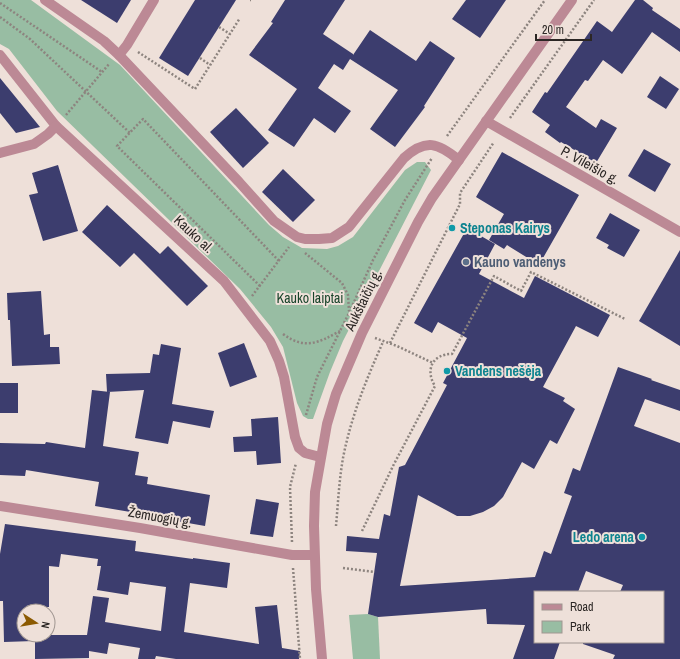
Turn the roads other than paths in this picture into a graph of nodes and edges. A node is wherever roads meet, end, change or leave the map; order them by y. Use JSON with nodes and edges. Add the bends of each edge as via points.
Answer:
{"nodes":[{"id":1,"x":45,"y":0,"type":"edge"},
{"id":2,"x":154,"y":0,"type":"edge"},
{"id":3,"x":572,"y":0,"type":"edge"},
{"id":4,"x":0,"y":55,"type":"edge"},
{"id":5,"x":119,"y":55,"type":"junction"},
{"id":6,"x":486,"y":121,"type":"junction"},
{"id":7,"x":56,"y":126,"type":"junction"},
{"id":8,"x":0,"y":154,"type":"edge"},
{"id":9,"x":459,"y":160,"type":"junction"},
{"id":10,"x":680,"y":232,"type":"edge"},
{"id":11,"x":320,"y":457,"type":"junction"},
{"id":12,"x":0,"y":506,"type":"edge"},
{"id":13,"x":314,"y":555,"type":"junction"},
{"id":14,"x":322,"y":659,"type":"edge"}],
"edges":[{"from":1,"to":5,"type":"street","via":[[104,41]]},
{"from":2,"to":5,"type":"street"},
{"from":3,"to":6,"type":"street","name":"Aukštaičių g."},
{"from":4,"to":7,"type":"street","name":"Kauko al."},
{"from":5,"to":9,"type":"street","via":[[274,221],[298,237],[332,238],[349,227],[413,150],[432,145],[446,149]]},
{"from":6,"to":9,"type":"street","name":"Aukštaičių g."},
{"from":6,"to":10,"type":"street","name":"P. Vileišio g."},
{"from":7,"to":8,"type":"street","via":[[34,144]]},
{"from":7,"to":11,"type":"street","name":"Kauko al.","via":[[224,281],[244,305],[270,341],[279,360],[299,448],[305,453]]},
{"from":9,"to":11,"type":"street","name":"Aukštaičių g.","via":[[418,222],[362,332],[336,394]]},
{"from":11,"to":13,"type":"street","name":"Aukštaičių g.","via":[[315,492]]},
{"from":12,"to":13,"type":"street","name":"Žemuogių g.","via":[[292,555]]},
{"from":13,"to":14,"type":"street","name":"Aukštaičių g."}]}
